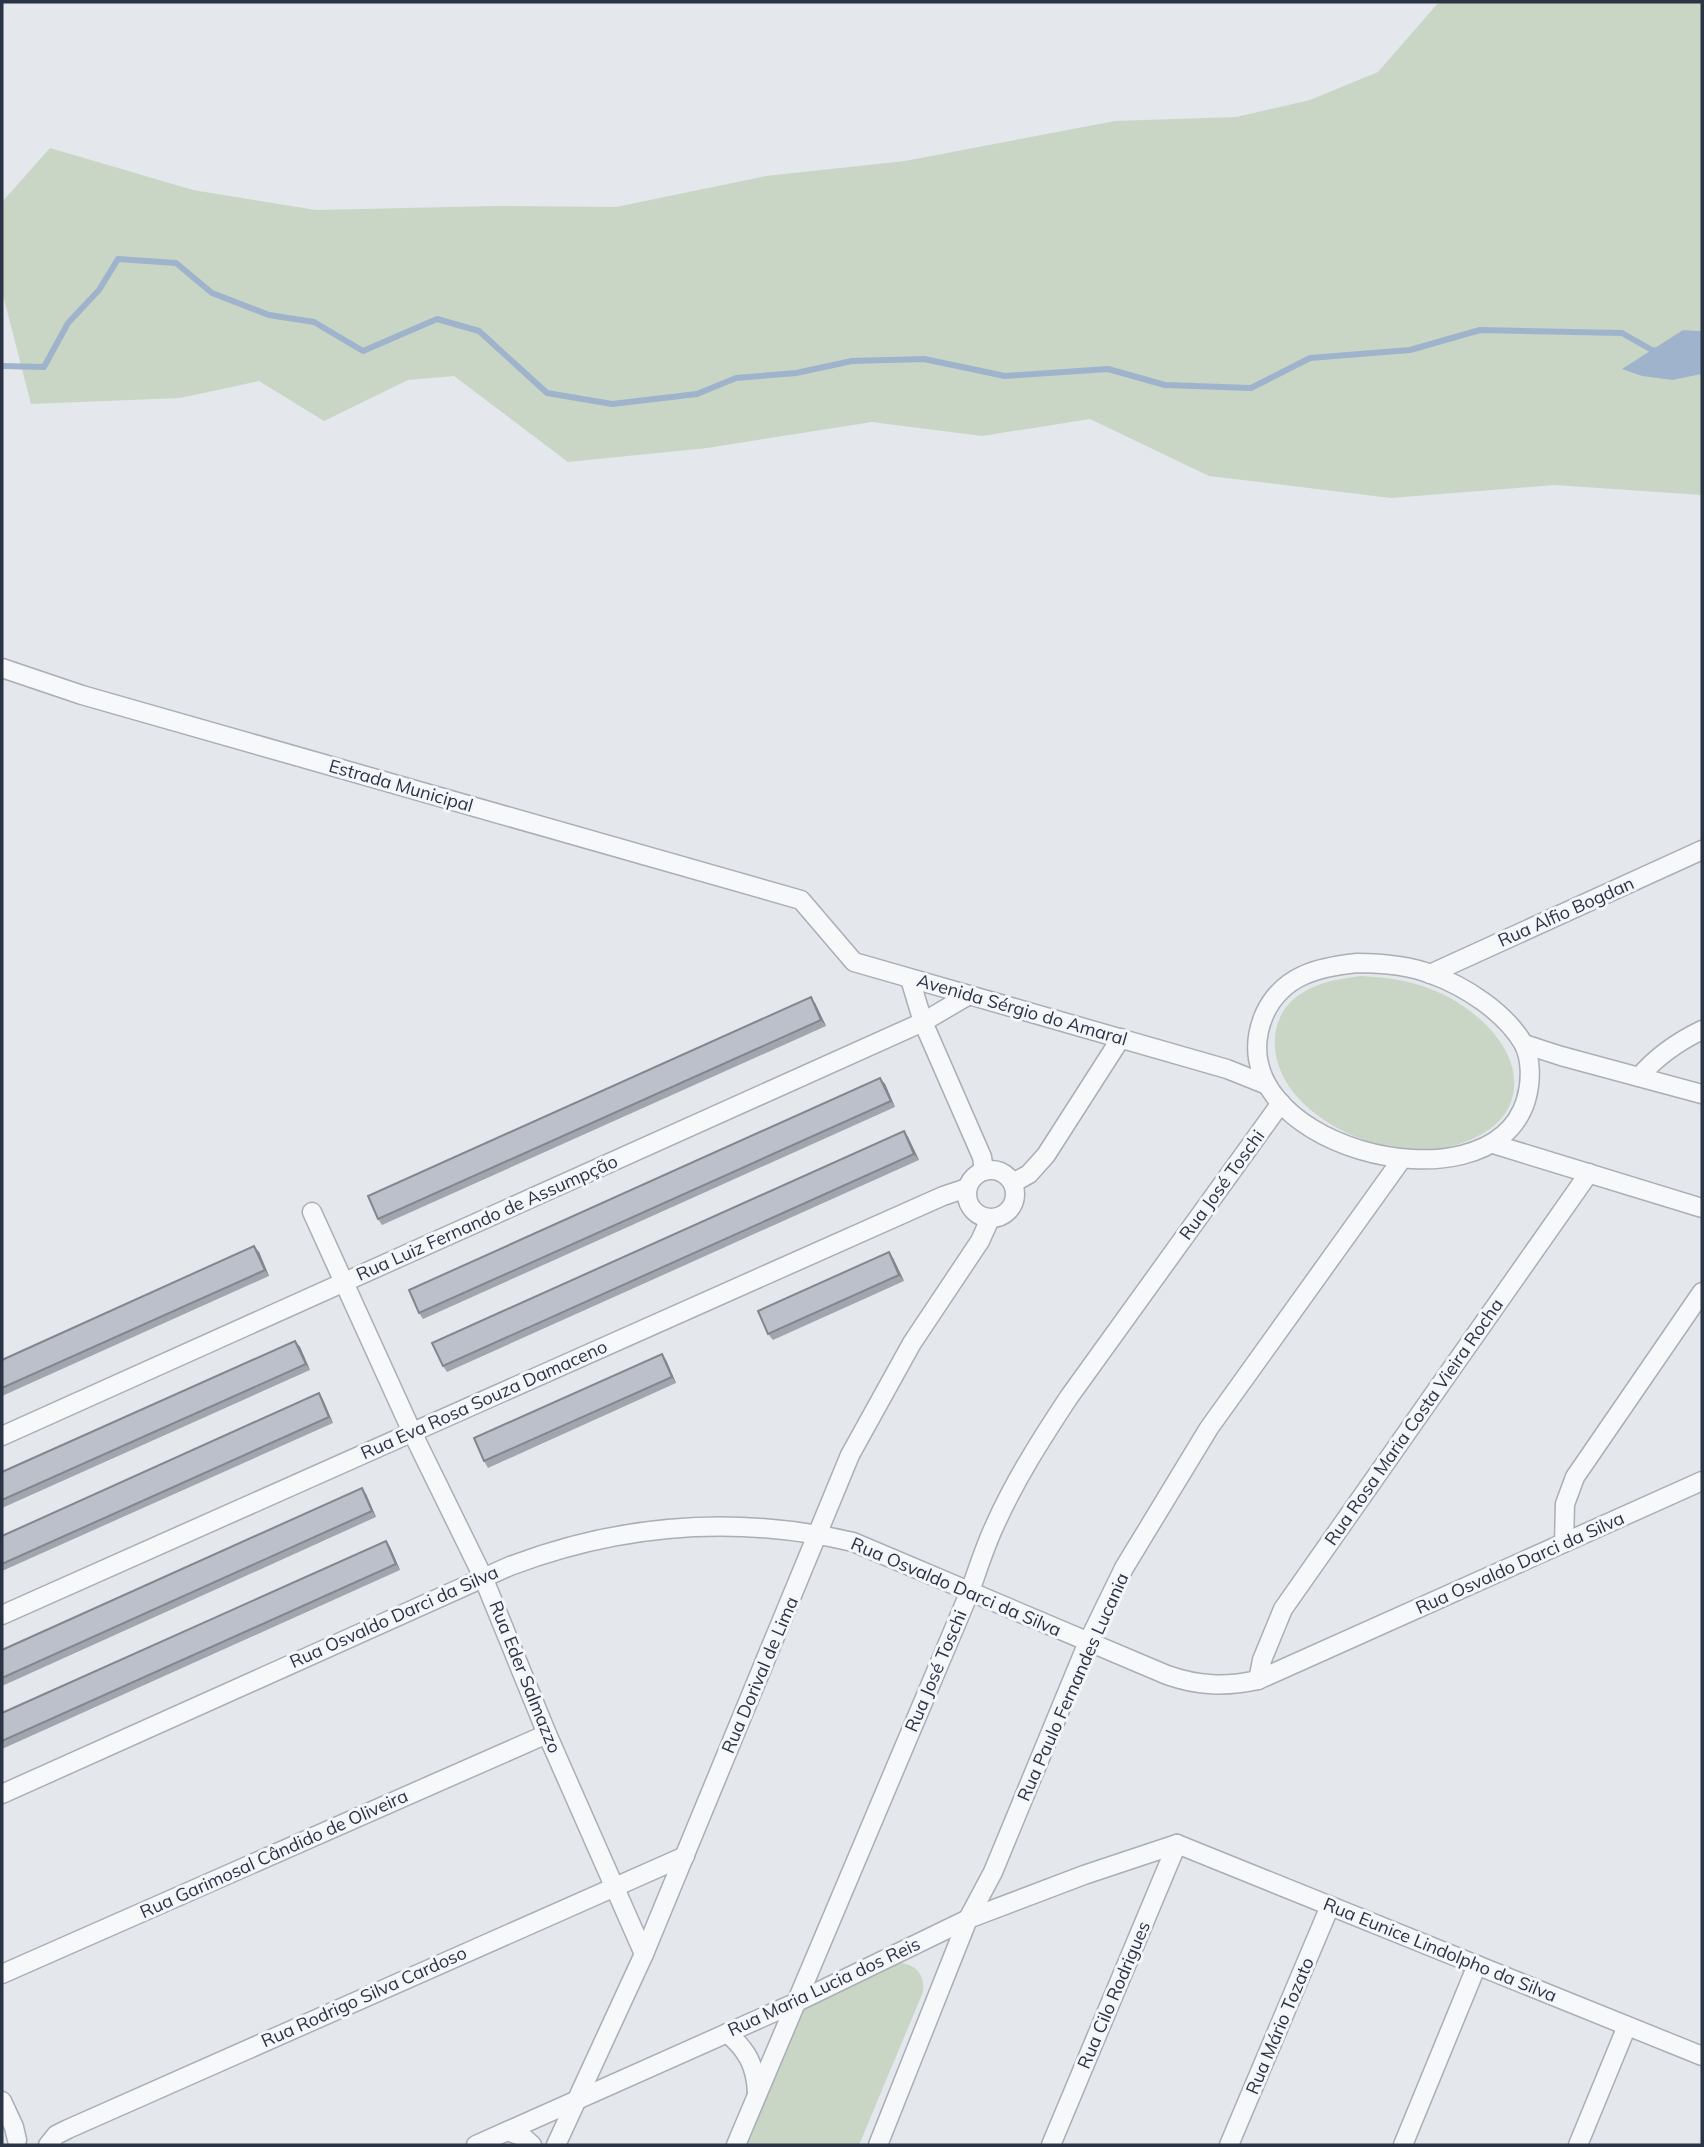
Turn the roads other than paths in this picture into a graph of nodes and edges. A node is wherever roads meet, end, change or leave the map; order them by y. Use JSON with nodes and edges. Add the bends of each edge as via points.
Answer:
{"nodes":[{"id":1,"x":2,"y":668,"type":"edge"},
{"id":2,"x":1702,"y":850,"type":"edge"},
{"id":3,"x":801,"y":900,"type":"joint"},
{"id":4,"x":1430,"y":974,"type":"junction"},
{"id":5,"x":910,"y":979,"type":"junction"},
{"id":6,"x":969,"y":995,"type":"junction"},
{"id":7,"x":923,"y":1022,"type":"junction"},
{"id":8,"x":1702,"y":1030,"type":"edge"},
{"id":9,"x":1121,"y":1038,"type":"junction"},
{"id":10,"x":1524,"y":1044,"type":"junction"},
{"id":11,"x":1639,"y":1077,"type":"junction"},
{"id":12,"x":1267,"y":1084,"type":"junction"},
{"id":13,"x":1702,"y":1094,"type":"edge"},
{"id":14,"x":1281,"y":1103,"type":"junction"},
{"id":15,"x":1493,"y":1144,"type":"junction"},
{"id":16,"x":1402,"y":1159,"type":"junction"},
{"id":17,"x":984,"y":1171,"type":"junction"},
{"id":18,"x":1589,"y":1173,"type":"junction"},
{"id":19,"x":1013,"y":1183,"type":"junction"},
{"id":20,"x":967,"y":1188,"type":"junction"},
{"id":21,"x":1702,"y":1208,"type":"edge"},
{"id":22,"x":312,"y":1213,"type":"dead end"},
{"id":23,"x":990,"y":1219,"type":"junction"},
{"id":24,"x":344,"y":1282,"type":"junction"},
{"id":25,"x":1702,"y":1292,"type":"edge"},
{"id":26,"x":412,"y":1432,"type":"junction"},
{"id":27,"x":2,"y":1436,"type":"edge"},
{"id":28,"x":1702,"y":1481,"type":"edge"},
{"id":29,"x":818,"y":1534,"type":"junction"},
{"id":30,"x":1564,"y":1543,"type":"junction"},
{"id":31,"x":483,"y":1577,"type":"junction"},
{"id":32,"x":970,"y":1591,"type":"junction"},
{"id":33,"x":2,"y":1615,"type":"edge"},
{"id":34,"x":1088,"y":1642,"type":"junction"},
{"id":35,"x":1258,"y":1680,"type":"junction"},
{"id":36,"x":547,"y":1734,"type":"junction"},
{"id":37,"x":2,"y":1794,"type":"edge"},
{"id":38,"x":1177,"y":1844,"type":"junction"},
{"id":39,"x":685,"y":1856,"type":"junction"},
{"id":40,"x":615,"y":1885,"type":"junction"},
{"id":41,"x":1331,"y":1906,"type":"junction"},
{"id":42,"x":968,"y":1919,"type":"junction"},
{"id":43,"x":644,"y":1954,"type":"junction"},
{"id":44,"x":1477,"y":1965,"type":"junction"},
{"id":45,"x":2,"y":1974,"type":"edge"},
{"id":46,"x":797,"y":2003,"type":"junction"},
{"id":47,"x":1626,"y":2026,"type":"junction"},
{"id":48,"x":727,"y":2033,"type":"junction"},
{"id":49,"x":1702,"y":2056,"type":"edge"},
{"id":50,"x":757,"y":2093,"type":"junction"},
{"id":51,"x":576,"y":2100,"type":"junction"},
{"id":52,"x":2,"y":2101,"type":"edge"},
{"id":53,"x":508,"y":2131,"type":"junction"},
{"id":54,"x":12,"y":2143,"type":"edge"},
{"id":55,"x":46,"y":2145,"type":"edge"},
{"id":56,"x":476,"y":2145,"type":"edge"},
{"id":57,"x":532,"y":2145,"type":"edge"},
{"id":58,"x":556,"y":2145,"type":"edge"},
{"id":59,"x":736,"y":2145,"type":"edge"},
{"id":60,"x":878,"y":2145,"type":"edge"},
{"id":61,"x":1051,"y":2145,"type":"edge"},
{"id":62,"x":1229,"y":2145,"type":"edge"},
{"id":63,"x":1403,"y":2145,"type":"edge"},
{"id":64,"x":1578,"y":2145,"type":"edge"}],
"edges":[{"from":1,"to":3,"type":"street","name":"Estrada Municipal","via":[[82,695]]},
{"from":2,"to":4,"type":"street","name":"Rua Alfio Bogdan"},
{"from":3,"to":5,"type":"street","name":"Avenida Sérgio do Amaral","via":[[854,962]]},
{"from":4,"to":10,"type":"street","via":[[1473,995]]},
{"from":4,"to":12,"type":"street","via":[[1357,963],[1308,972],[1287,984],[1269,1006],[1258,1037]]},
{"from":5,"to":6,"type":"street","name":"Avenida Sérgio do Amaral"},
{"from":5,"to":7,"type":"street"},
{"from":6,"to":7,"type":"street","name":"Rua Luiz Fernando de Assumpção"},
{"from":6,"to":9,"type":"street","name":"Avenida Sérgio do Amaral"},
{"from":7,"to":17,"type":"street"},
{"from":7,"to":24,"type":"street","name":"Rua Luiz Fernando de Assumpção"},
{"from":8,"to":11,"type":"street","via":[[1673,1045]]},
{"from":9,"to":12,"type":"street","name":"Avenida Sérgio do Amaral"},
{"from":9,"to":19,"type":"street","via":[[1046,1155]]},
{"from":10,"to":11,"type":"street"},
{"from":10,"to":15,"type":"street","via":[[1530,1075],[1525,1104],[1512,1126]]},
{"from":11,"to":13,"type":"street"},
{"from":12,"to":14,"type":"street"},
{"from":14,"to":16,"type":"street","via":[[1335,1142]]},
{"from":14,"to":32,"type":"street","name":"Rua José Toschi","via":[[1046,1432],[995,1525]]},
{"from":15,"to":16,"type":"street","via":[[1449,1157]]},
{"from":15,"to":18,"type":"street"},
{"from":16,"to":34,"type":"street","name":"Rua Paulo Fernandes Lucania","via":[[1209,1428],[1124,1568]]},
{"from":17,"to":19,"type":"street","via":[[1001,1171]]},
{"from":17,"to":20,"type":"street"},
{"from":18,"to":21,"type":"street"},
{"from":18,"to":35,"type":"street","name":"Rua Rosa Maria Costa Vieira Rocha","via":[[1283,1609]]},
{"from":19,"to":23,"type":"street","via":[[1016,1200],[1012,1207]]},
{"from":20,"to":23,"type":"street","via":[[975,1212]]},
{"from":20,"to":26,"type":"street","name":"Rua Eva Rosa Souza Damaceno"},
{"from":22,"to":24,"type":"street","name":"Rua Eder Salmazzo"},
{"from":23,"to":29,"type":"street","name":"Rua Dorival de Lima","via":[[863,1431]]},
{"from":24,"to":26,"type":"street","name":"Rua Eder Salmazzo"},
{"from":24,"to":27,"type":"street","name":"Rua Luiz Fernando de Assumpção"},
{"from":25,"to":30,"type":"street","via":[[1575,1477],[1565,1504]]},
{"from":26,"to":31,"type":"street","name":"Rua Eder Salmazzo"},
{"from":26,"to":33,"type":"street","name":"Rua Eva Rosa Souza Damaceno"},
{"from":28,"to":30,"type":"street","name":"Rua Osvaldo Darci da Silva"},
{"from":29,"to":31,"type":"street","name":"Rua Osvaldo Darci da Silva","via":[[729,1525],[647,1530],[573,1544]]},
{"from":29,"to":32,"type":"street","name":"Rua Osvaldo Darci da Silva","via":[[853,1542]]},
{"from":29,"to":39,"type":"street","name":"Rua Dorival de Lima"},
{"from":30,"to":35,"type":"street","name":"Rua Osvaldo Darci da Silva"},
{"from":31,"to":36,"type":"street","name":"Rua Eder Salmazzo"},
{"from":31,"to":37,"type":"street","name":"Rua Osvaldo Darci da Silva"},
{"from":32,"to":34,"type":"street","name":"Rua Osvaldo Darci da Silva"},
{"from":32,"to":46,"type":"street","name":"Rua José Toschi"},
{"from":34,"to":35,"type":"street","name":"Rua Osvaldo Darci da Silva","via":[[1183,1680],[1215,1685]]},
{"from":34,"to":42,"type":"street","name":"Rua Paulo Fernandes Lucania","via":[[993,1872]]},
{"from":36,"to":40,"type":"street","name":"Rua Eder Salmazzo"},
{"from":36,"to":45,"type":"street","name":"Rua Garimosal Cândido de Oliveira"},
{"from":38,"to":41,"type":"street","name":"Rua Eunice Lindolpho da Silva"},
{"from":38,"to":42,"type":"street","name":"Rua Maria Lucia dos Reis"},
{"from":38,"to":61,"type":"street","name":"Rua Cilo Rodrigues"},
{"from":39,"to":40,"type":"street","name":"Rua Rodrigo Silva Cardoso"},
{"from":39,"to":43,"type":"street","name":"Rua Dorival de Lima"},
{"from":40,"to":43,"type":"street","name":"Rua Eder Salmazzo"},
{"from":40,"to":55,"type":"street","name":"Rua Rodrigo Silva Cardoso","via":[[68,2129]]},
{"from":41,"to":44,"type":"street","name":"Rua Eunice Lindolpho da Silva"},
{"from":41,"to":62,"type":"street","name":"Rua Mário Tozato"},
{"from":42,"to":46,"type":"street","name":"Rua Maria Lucia dos Reis"},
{"from":42,"to":60,"type":"street","name":"Rua Paulo Fernandes Lucania"},
{"from":43,"to":51,"type":"street","name":"Rua Dorival de Lima"},
{"from":44,"to":47,"type":"street","name":"Rua Eunice Lindolpho da Silva"},
{"from":44,"to":63,"type":"street"},
{"from":46,"to":48,"type":"street","name":"Rua Maria Lucia dos Reis"},
{"from":46,"to":50,"type":"street","name":"Rua José Toschi"},
{"from":47,"to":49,"type":"street","name":"Rua Eunice Lindolpho da Silva"},
{"from":47,"to":64,"type":"street"},
{"from":48,"to":50,"type":"street","via":[[750,2059]]},
{"from":48,"to":51,"type":"street","name":"Rua Maria Lucia dos Reis"},
{"from":50,"to":59,"type":"street","name":"Rua José Toschi"},
{"from":51,"to":53,"type":"street","name":"Rua Maria Lucia dos Reis"},
{"from":51,"to":58,"type":"street","name":"Rua Dorival de Lima"},
{"from":52,"to":54,"type":"street","via":[[14,2127]]},
{"from":53,"to":56,"type":"street","name":"Rua Maria Lucia dos Reis"},
{"from":53,"to":57,"type":"street"},
{"from":54,"to":55,"type":"street","via":[[27,2139]]}]}
